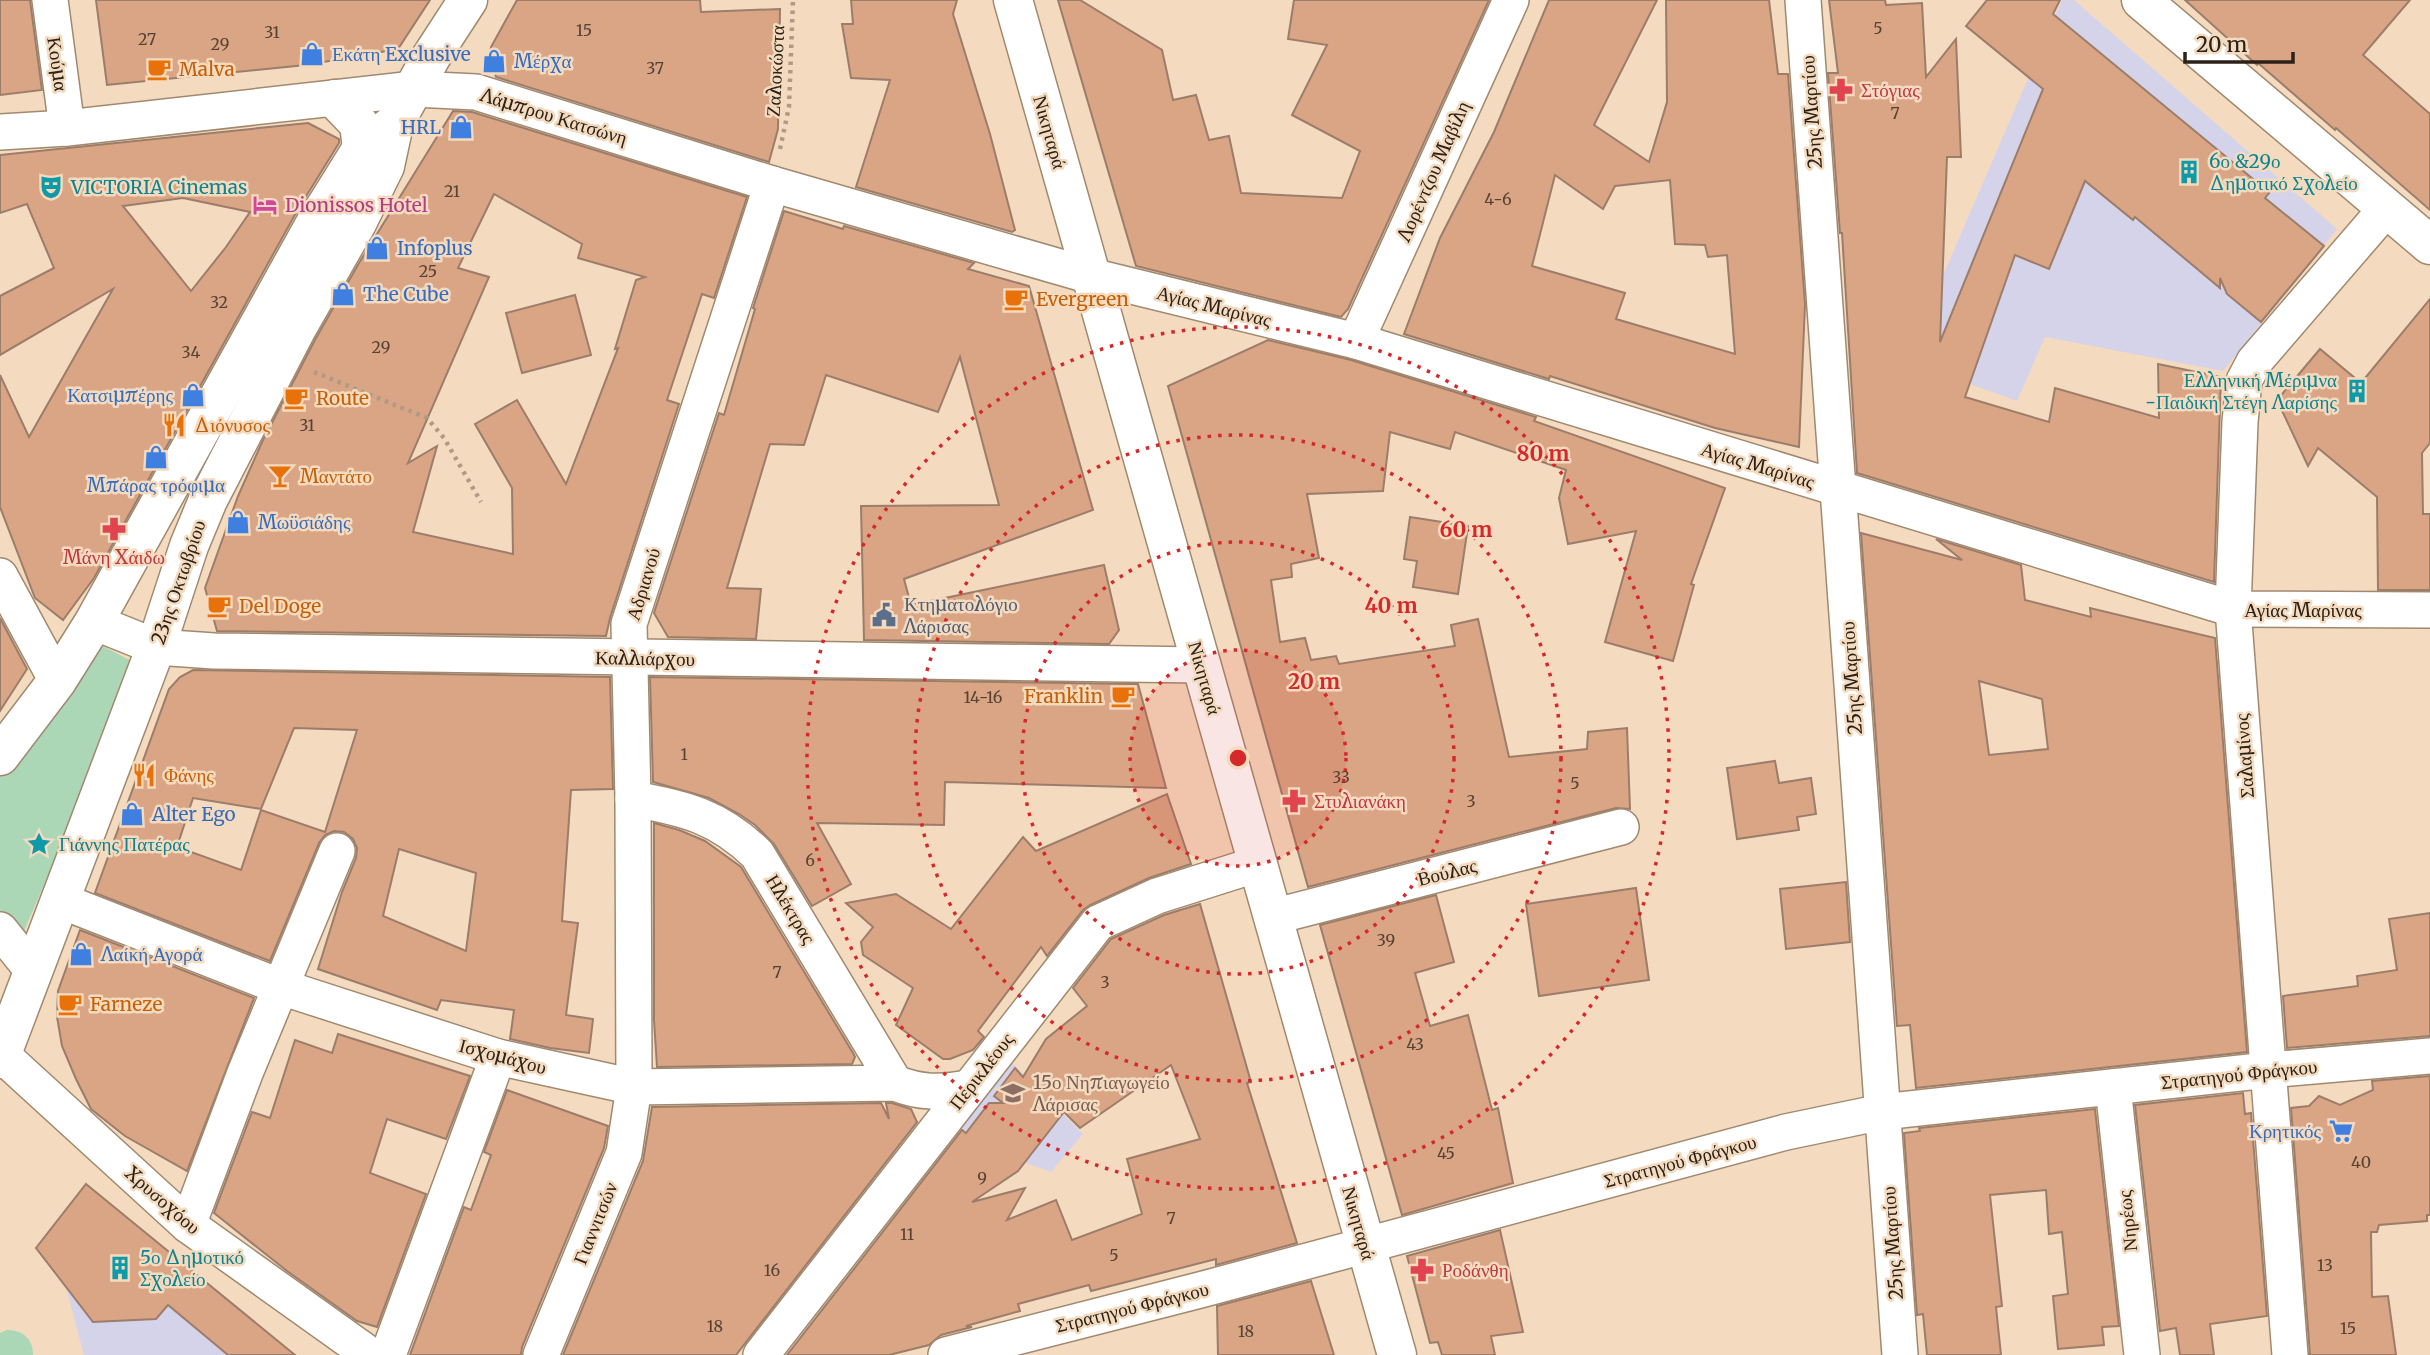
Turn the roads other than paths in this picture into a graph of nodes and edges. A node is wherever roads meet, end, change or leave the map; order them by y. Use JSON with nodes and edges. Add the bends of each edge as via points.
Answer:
{"nodes":[{"id":1,"x":50,"y":0,"type":"edge"},
{"id":2,"x":468,"y":0,"type":"edge"},
{"id":3,"x":1013,"y":0,"type":"edge"},
{"id":4,"x":1511,"y":0,"type":"edge"},
{"id":5,"x":1803,"y":0,"type":"edge"},
{"id":6,"x":2141,"y":0,"type":"edge"},
{"id":7,"x":414,"y":89,"type":"junction"},
{"id":8,"x":335,"y":99,"type":"junction"},
{"id":9,"x":394,"y":124,"type":"junction"},
{"id":10,"x":67,"y":128,"type":"junction"},
{"id":11,"x":0,"y":132,"type":"edge"},
{"id":12,"x":362,"y":148,"type":"junction"},
{"id":13,"x":772,"y":184,"type":"junction"},
{"id":14,"x":2386,"y":209,"type":"junction"},
{"id":15,"x":2430,"y":245,"type":"edge"},
{"id":16,"x":1091,"y":276,"type":"junction"},
{"id":17,"x":1356,"y":341,"type":"junction"},
{"id":18,"x":1838,"y":489,"type":"junction"},
{"id":19,"x":0,"y":576,"type":"edge"},
{"id":20,"x":2233,"y":609,"type":"junction"},
{"id":21,"x":2430,"y":610,"type":"edge"},
{"id":22,"x":93,"y":622,"type":"junction"},
{"id":23,"x":156,"y":647,"type":"junction"},
{"id":24,"x":629,"y":658,"type":"junction"},
{"id":25,"x":1201,"y":665,"type":"junction"},
{"id":26,"x":57,"y":681,"type":"junction"},
{"id":27,"x":0,"y":756,"type":"edge"},
{"id":28,"x":634,"y":799,"type":"junction"},
{"id":29,"x":1621,"y":827,"type":"dead end"},
{"id":30,"x":337,"y":851,"type":"dead end"},
{"id":31,"x":1258,"y":864,"type":"junction"},
{"id":32,"x":59,"y":900,"type":"junction"},
{"id":33,"x":1272,"y":917,"type":"junction"},
{"id":34,"x":0,"y":930,"type":"edge"},
{"id":35,"x":33,"y":971,"type":"junction"},
{"id":36,"x":281,"y":987,"type":"junction"},
{"id":37,"x":2430,"y":1056,"type":"edge"},
{"id":38,"x":1,"y":1057,"type":"edge"},
{"id":39,"x":498,"y":1058,"type":"junction"},
{"id":40,"x":2268,"y":1070,"type":"junction"},
{"id":41,"x":895,"y":1083,"type":"junction"},
{"id":42,"x":634,"y":1087,"type":"junction"},
{"id":43,"x":2113,"y":1087,"type":"junction"},
{"id":44,"x":968,"y":1088,"type":"junction"},
{"id":45,"x":1882,"y":1112,"type":"junction"},
{"id":46,"x":188,"y":1224,"type":"junction"},
{"id":47,"x":1366,"y":1245,"type":"junction"},
{"id":48,"x":370,"y":1355,"type":"edge"},
{"id":49,"x":388,"y":1355,"type":"edge"},
{"id":50,"x":541,"y":1355,"type":"edge"},
{"id":51,"x":761,"y":1355,"type":"edge"},
{"id":52,"x":946,"y":1355,"type":"edge"},
{"id":53,"x":1397,"y":1355,"type":"edge"},
{"id":54,"x":1899,"y":1355,"type":"edge"},
{"id":55,"x":2142,"y":1355,"type":"edge"},
{"id":56,"x":2290,"y":1355,"type":"edge"}],
"edges":[{"from":1,"to":10,"type":"street","name":"Κούμα"},
{"from":2,"to":7,"type":"main road","name":"23ης Οκτωβρίου"},
{"from":3,"to":16,"type":"main road","name":"Νικηταρά"},
{"from":4,"to":17,"type":"street","name":"Λορέντζου Μαβίλη"},
{"from":5,"to":18,"type":"street","name":"25ης Μαρτίου"},
{"from":6,"to":14,"type":"main road"},
{"from":7,"to":8,"type":"street","name":"Λάμπρου Κατσώνη"},
{"from":7,"to":9,"type":"main road","name":"23ης Οκτωβρίου"},
{"from":7,"to":13,"type":"street","name":"Λάμπρου Κατσώνη","via":[[494,96]]},
{"from":8,"to":10,"type":"street","name":"Λάμπρου Κατσώνη"},
{"from":8,"to":12,"type":"main road","via":[[359,124]]},
{"from":9,"to":12,"type":"main road","name":"23ης Οκτωβρίου"},
{"from":9,"to":23,"type":"main road","name":"23ης Οκτωβρίου","via":[[385,166],[357,223],[208,500]]},
{"from":10,"to":11,"type":"street","name":"Λάμπρου Κατσώνη"},
{"from":12,"to":22,"type":"main road","name":"23ης Οκτωβρίου"},
{"from":13,"to":16,"type":"street","name":"Λάμπρου Κατσώνη"},
{"from":13,"to":24,"type":"street","name":"Αδριανού","via":[[629,624]]},
{"from":14,"to":15,"type":"main road"},
{"from":14,"to":20,"type":"street","name":"Σαλαμίνος","via":[[2254,362],[2244,380]]},
{"from":16,"to":17,"type":"street","name":"Αγίας Μαρίνας"},
{"from":16,"to":25,"type":"main road","name":"Νικηταρά"},
{"from":17,"to":18,"type":"street","name":"Αγίας Μαρίνας"},
{"from":18,"to":20,"type":"street","name":"Αγίας Μαρίνας"},
{"from":18,"to":45,"type":"street","name":"25ης Μαρτίου"},
{"from":19,"to":26,"type":"street"},
{"from":20,"to":21,"type":"street","name":"Αγίας Μαρίνας"},
{"from":20,"to":40,"type":"street","name":"Σαλαμίνος"},
{"from":22,"to":23,"type":"street","name":"Καλλιάρχου"},
{"from":22,"to":26,"type":"main road","name":"23ης Οκτωβρίου"},
{"from":23,"to":24,"type":"street","name":"Καλλιάρχου"},
{"from":23,"to":32,"type":"main road","name":"23ης Οκτωβρίου"},
{"from":24,"to":25,"type":"street","name":"Καλλιάρχου"},
{"from":24,"to":28,"type":"street","name":"Αδριανού"},
{"from":25,"to":31,"type":"main road","name":"Νικηταρά"},
{"from":26,"to":27,"type":"main road","name":"23ης Οκτωβρίου"},
{"from":28,"to":41,"type":"street","name":"Ηλέκτρας","via":[[674,806],[705,818],[736,833],[757,854]]},
{"from":28,"to":42,"type":"street","name":"Αδριανού"},
{"from":29,"to":33,"type":"street","name":"Βούλας"},
{"from":30,"to":36,"type":"street"},
{"from":31,"to":33,"type":"main road","name":"Νικηταρά"},
{"from":31,"to":44,"type":"street","name":"Περικλέους","via":[[1157,896],[1098,923]]},
{"from":32,"to":35,"type":"main road","name":"23ης Οκτωβρίου"},
{"from":32,"to":36,"type":"street","name":"Ισχομάχου"},
{"from":33,"to":47,"type":"main road","name":"Νικηταρά"},
{"from":34,"to":35,"type":"street"},
{"from":35,"to":38,"type":"main road","name":"23ης Οκτωβρίου"},
{"from":36,"to":39,"type":"street","name":"Ισχομάχου"},
{"from":36,"to":46,"type":"street"},
{"from":37,"to":40,"type":"street","name":"Στρατηγού Φράγκου"},
{"from":38,"to":46,"type":"street","name":"Χρυσοχόου"},
{"from":39,"to":42,"type":"street","name":"Ισχομάχου"},
{"from":39,"to":49,"type":"street"},
{"from":40,"to":43,"type":"street","name":"Στρατηγού Φράγκου"},
{"from":40,"to":56,"type":"street","name":"Σαλαμίνος"},
{"from":41,"to":42,"type":"street","name":"Ισχομάχου"},
{"from":41,"to":44,"type":"street","name":"Ισχομάχου","via":[[935,1092]]},
{"from":42,"to":50,"type":"street","name":"Γιαννιτσών","via":[[624,1153]]},
{"from":43,"to":45,"type":"street","name":"Στρατηγού Φράγκου"},
{"from":43,"to":55,"type":"street","name":"Νηρέως"},
{"from":44,"to":51,"type":"street","name":"Περικλέους"},
{"from":45,"to":47,"type":"street","name":"Στρατηγού Φράγκου","via":[[1786,1132]]},
{"from":45,"to":54,"type":"street","name":"25ης Μαρτίου"},
{"from":46,"to":48,"type":"street","name":"Χρυσοχόου"},
{"from":47,"to":52,"type":"street","name":"Στρατηγού Φράγκου"},
{"from":47,"to":53,"type":"main road","name":"Νικηταρά"}]}
